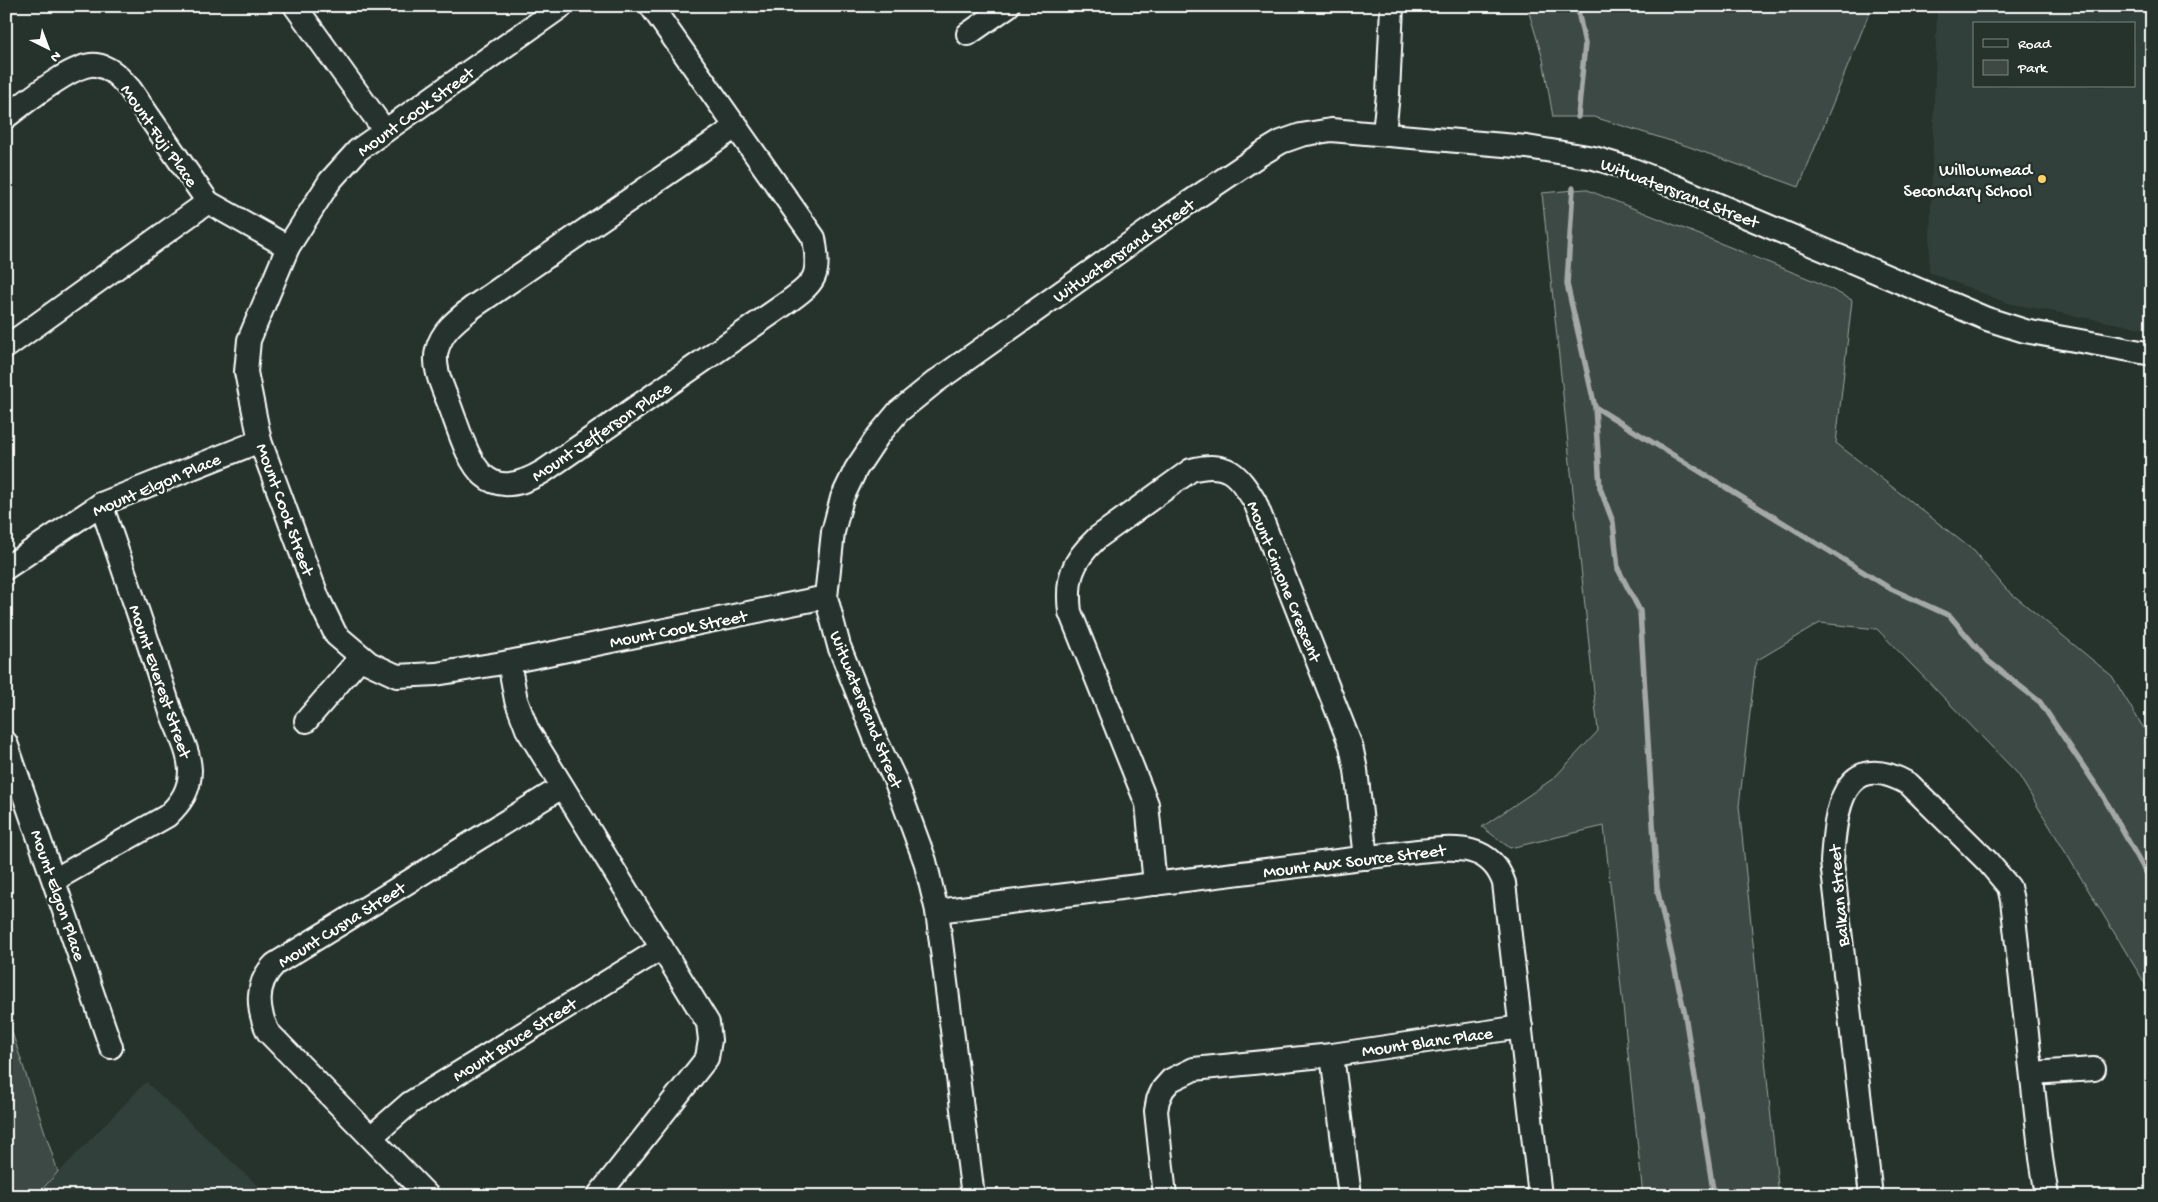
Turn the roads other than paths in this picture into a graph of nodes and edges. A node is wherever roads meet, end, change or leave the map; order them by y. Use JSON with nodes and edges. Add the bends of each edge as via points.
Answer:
{"nodes":[{"id":1,"x":295,"y":6,"type":"edge"},
{"id":2,"x":562,"y":6,"type":"edge"},
{"id":3,"x":651,"y":6,"type":"edge"},
{"id":4,"x":1008,"y":6,"type":"edge"},
{"id":5,"x":1392,"y":6,"type":"edge"},
{"id":6,"x":968,"y":34,"type":"dead end"},
{"id":7,"x":6,"y":117,"type":"edge"},
{"id":8,"x":737,"y":126,"type":"junction"},
{"id":9,"x":385,"y":131,"type":"junction"},
{"id":10,"x":1384,"y":133,"type":"junction"},
{"id":11,"x":208,"y":202,"type":"junction"},
{"id":12,"x":288,"y":247,"type":"junction"},
{"id":13,"x":6,"y":347,"type":"edge"},
{"id":14,"x":2152,"y":354,"type":"edge"},
{"id":15,"x":260,"y":441,"type":"junction"},
{"id":16,"x":101,"y":504,"type":"junction"},
{"id":17,"x":6,"y":568,"type":"edge"},
{"id":18,"x":826,"y":598,"type":"junction"},
{"id":19,"x":362,"y":657,"type":"junction"},
{"id":20,"x":508,"y":662,"type":"junction"},
{"id":21,"x":306,"y":721,"type":"dead end"},
{"id":22,"x":6,"y":743,"type":"edge"},
{"id":23,"x":562,"y":787,"type":"junction"},
{"id":24,"x":1366,"y":858,"type":"junction"},
{"id":25,"x":54,"y":880,"type":"junction"},
{"id":26,"x":1155,"y":884,"type":"junction"},
{"id":27,"x":937,"y":911,"type":"junction"},
{"id":28,"x":662,"y":948,"type":"junction"},
{"id":29,"x":1521,"y":1027,"type":"junction"},
{"id":30,"x":111,"y":1048,"type":"dead end"},
{"id":31,"x":1332,"y":1055,"type":"junction"},
{"id":32,"x":2094,"y":1069,"type":"dead end"},
{"id":33,"x":2032,"y":1073,"type":"junction"},
{"id":34,"x":370,"y":1137,"type":"junction"},
{"id":35,"x":969,"y":1195,"type":"edge"},
{"id":36,"x":428,"y":1196,"type":"edge"},
{"id":37,"x":598,"y":1196,"type":"edge"},
{"id":38,"x":1165,"y":1196,"type":"edge"},
{"id":39,"x":1350,"y":1196,"type":"edge"},
{"id":40,"x":1540,"y":1196,"type":"edge"},
{"id":41,"x":1871,"y":1196,"type":"edge"},
{"id":42,"x":2047,"y":1196,"type":"edge"}],
"edges":[{"from":1,"to":9,"type":"street"},
{"from":2,"to":9,"type":"street","name":"Mount Cook Street"},
{"from":3,"to":8,"type":"street","name":"Mount Jefferson Place"},
{"from":4,"to":6,"type":"street"},
{"from":5,"to":10,"type":"street"},
{"from":7,"to":11,"type":"street","name":"Mount Fuji Place","via":[[81,67],[95,65],[108,69],[130,89]]},
{"from":8,"to":8,"type":"street","name":"Mount Jefferson Place","via":[[814,238],[816,267],[810,286],[528,481],[500,484],[482,474],[470,459],[439,376],[436,351],[449,326]]},
{"from":9,"to":12,"type":"street","name":"Mount Cook Street","via":[[358,150],[330,181]]},
{"from":10,"to":14,"type":"street","name":"Witwatersrand Street","via":[[1527,147],[1594,158],[1665,182],[1987,319],[2025,331]]},
{"from":10,"to":18,"type":"street","name":"Witwatersrand Street","via":[[1331,130],[1281,142],[1169,216],[935,382],[898,412],[856,468],[842,498],[833,532]]},
{"from":11,"to":12,"type":"street","name":"Mount Fuji Place"},
{"from":11,"to":13,"type":"street","name":"Mount Fuji Place"},
{"from":12,"to":15,"type":"street","name":"Mount Cook Street","via":[[249,340],[246,372]]},
{"from":15,"to":16,"type":"street","name":"Mount Elgon Place"},
{"from":15,"to":19,"type":"street","name":"Mount Cook Street","via":[[322,606],[336,635]]},
{"from":16,"to":17,"type":"street","name":"Mount Elgon Place"},
{"from":16,"to":25,"type":"street","name":"Mount Everest Street","via":[[186,751],[189,780],[182,800],[167,816]]},
{"from":18,"to":20,"type":"street","name":"Mount Cook Street"},
{"from":18,"to":27,"type":"street","name":"Witwatersrand Street","via":[[839,646],[925,861]]},
{"from":19,"to":20,"type":"street","name":"Mount Cook Street","via":[[397,676],[436,674]]},
{"from":19,"to":21,"type":"street"},
{"from":20,"to":23,"type":"street","via":[[516,700],[527,729]]},
{"from":22,"to":25,"type":"street","name":"Mount Elgon Place"},
{"from":23,"to":28,"type":"street"},
{"from":23,"to":34,"type":"street","name":"Mount Cusna Street","via":[[275,964],[267,972],[260,990],[259,1006],[268,1032]]},
{"from":24,"to":26,"type":"street","name":"Mount Aux Source Street"},
{"from":24,"to":26,"type":"street","name":"Mount Cimone Crescent","via":[[1351,746],[1255,502],[1239,478],[1230,471],[1219,466],[1205,466],[1191,470],[1096,538],[1075,563],[1068,590],[1070,612],[1147,804]]},
{"from":24,"to":29,"type":"street","name":"Mount Aux Source Street","via":[[1448,848],[1476,851],[1496,867],[1504,884],[1508,908]]},
{"from":25,"to":30,"type":"street","name":"Mount Elgon Place"},
{"from":26,"to":27,"type":"street","name":"Mount Aux Source Street"},
{"from":27,"to":35,"type":"street","name":"Witwatersrand Street"},
{"from":28,"to":34,"type":"street","name":"Mount Bruce Street","via":[[425,1094]]},
{"from":28,"to":37,"type":"street","via":[[708,1023],[709,1051]]},
{"from":29,"to":31,"type":"street","name":"Mount Blanc Place"},
{"from":29,"to":40,"type":"street","name":"Mount Aux Source Street"},
{"from":31,"to":38,"type":"street","name":"Mount Blanc Place","via":[[1194,1069],[1171,1080],[1163,1089],[1156,1111]]},
{"from":31,"to":39,"type":"street"},
{"from":32,"to":33,"type":"street"},
{"from":33,"to":41,"type":"street","name":"Balkan Street","via":[[2009,887],[1909,784],[1883,773],[1870,773],[1860,778],[1841,797],[1834,825],[1832,862]]},
{"from":33,"to":42,"type":"street","name":"Balkan Street"},
{"from":34,"to":36,"type":"street","name":"Mount Cusna Street"}]}
